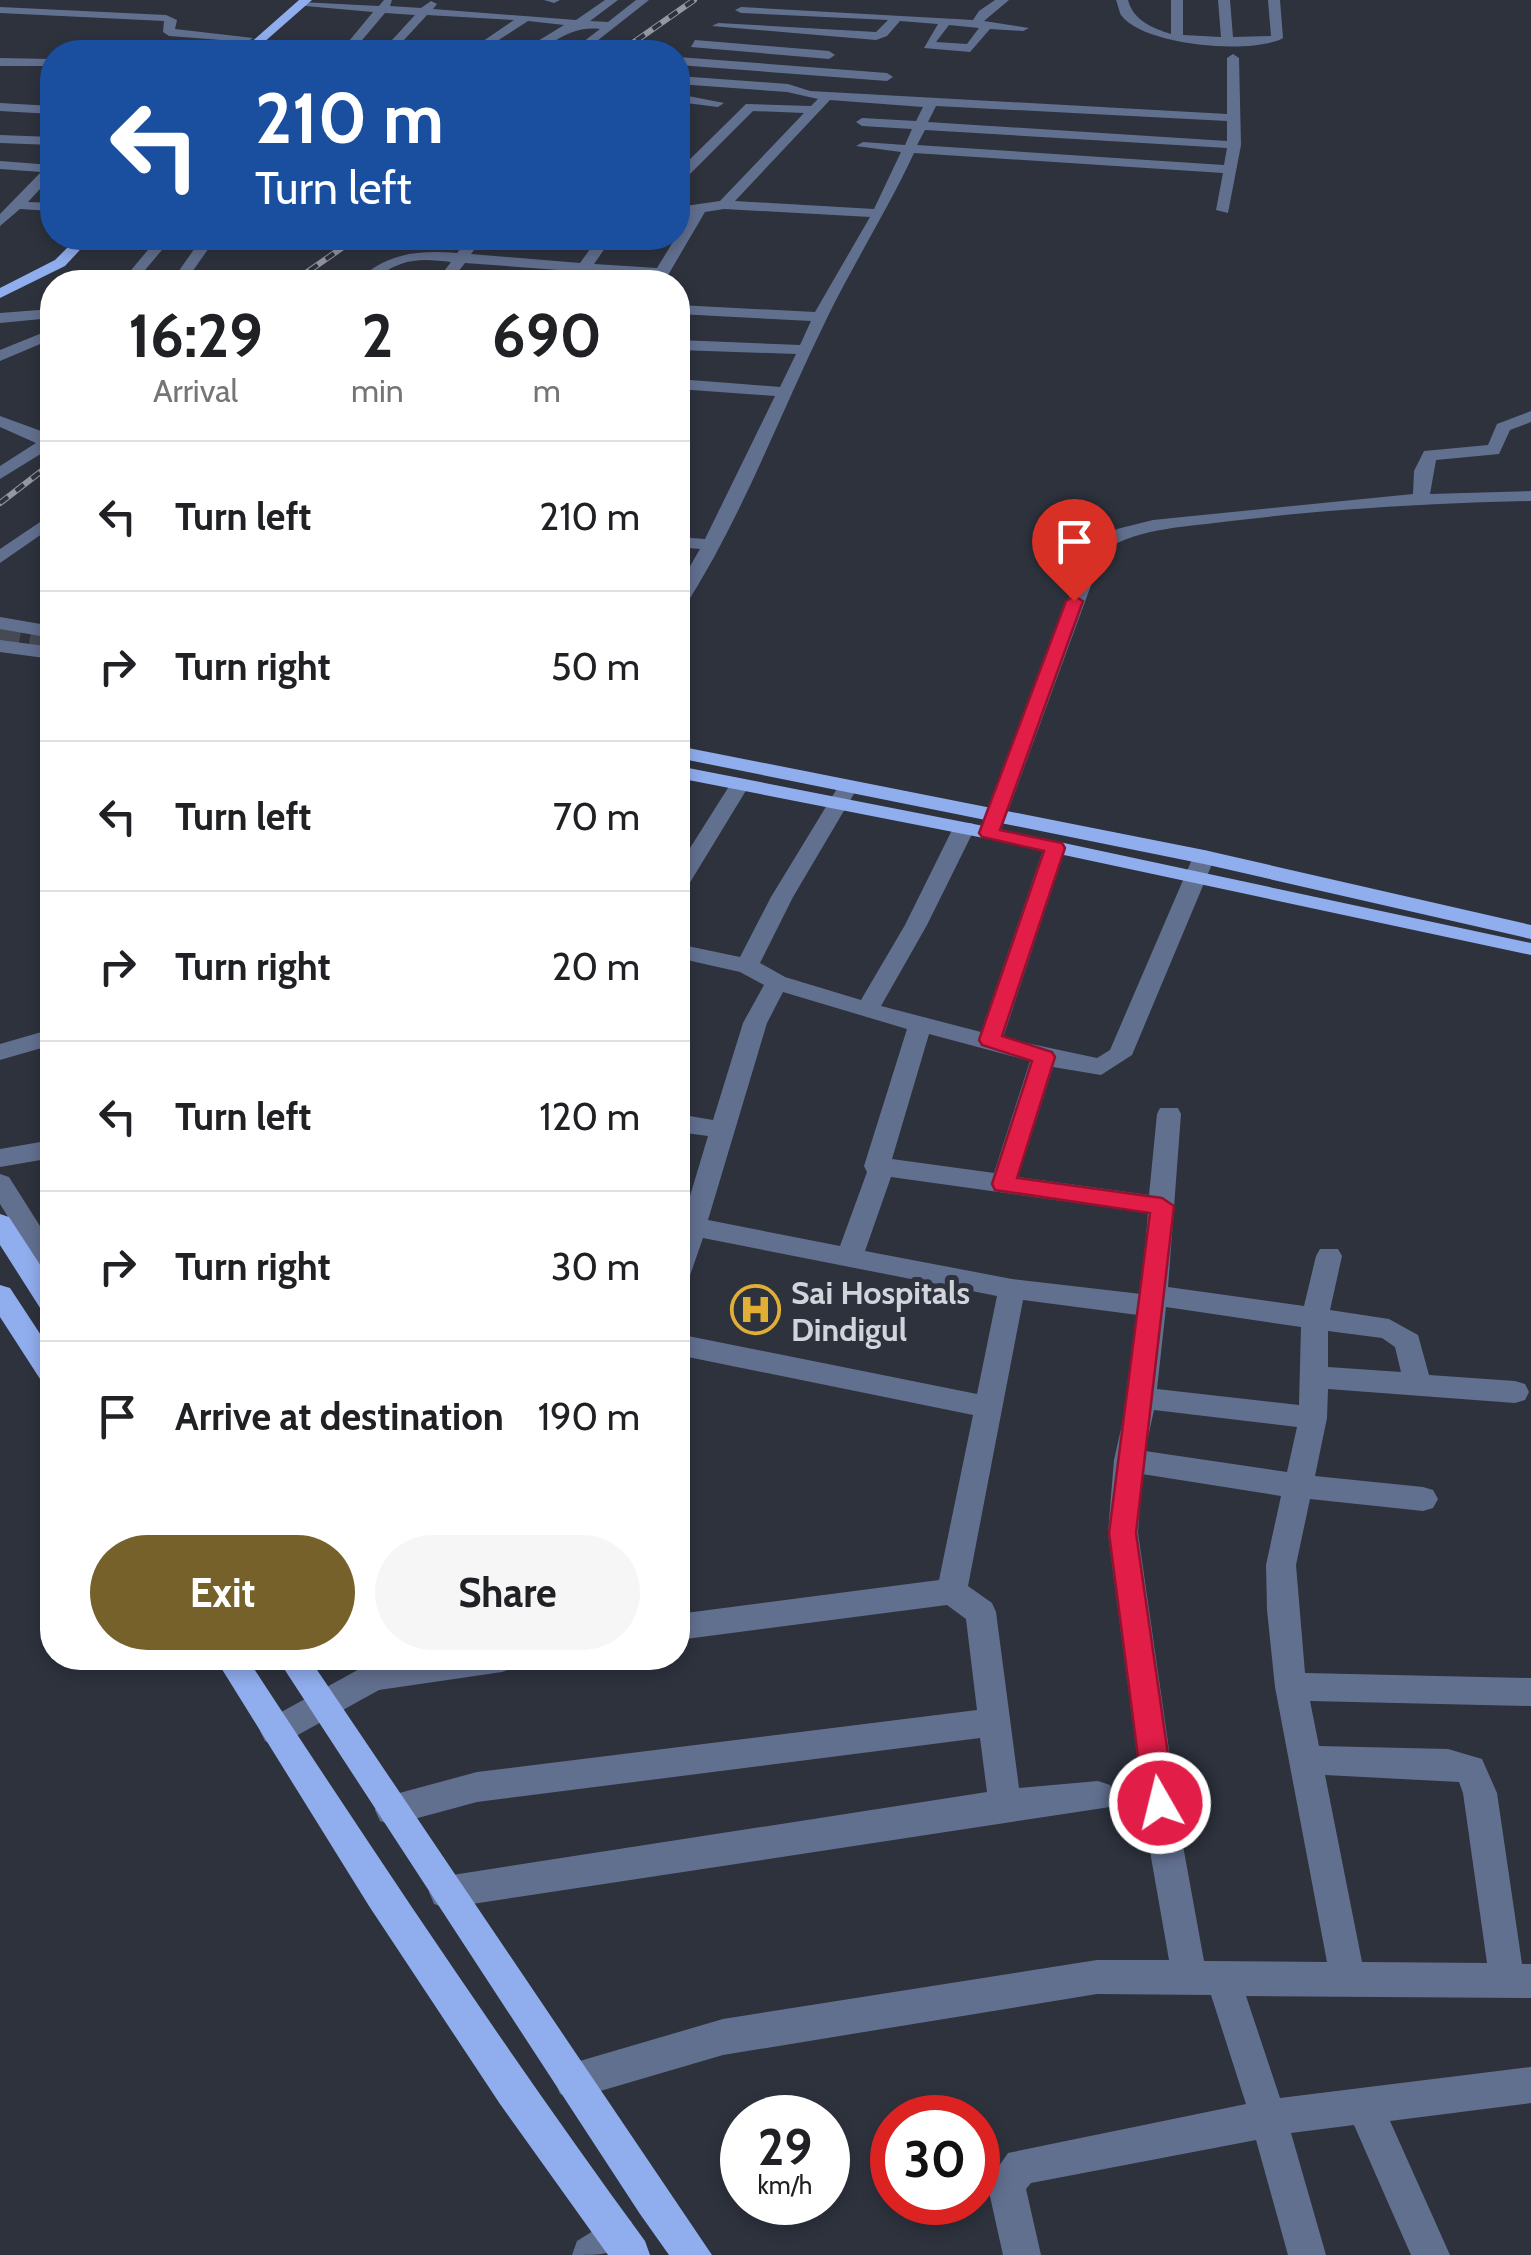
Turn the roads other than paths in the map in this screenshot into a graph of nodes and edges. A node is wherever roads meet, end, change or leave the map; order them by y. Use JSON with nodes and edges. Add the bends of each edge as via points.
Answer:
{"nodes":[{"id":1,"x":434,"y":0,"type":"edge"},
{"id":2,"x":553,"y":0,"type":"edge"},
{"id":3,"x":612,"y":0,"type":"edge"},
{"id":4,"x":643,"y":0,"type":"edge"},
{"id":5,"x":754,"y":0,"type":"edge"},
{"id":6,"x":874,"y":0,"type":"edge"},
{"id":7,"x":931,"y":0,"type":"edge"},
{"id":8,"x":1003,"y":0,"type":"edge"},
{"id":9,"x":1122,"y":0,"type":"edge"},
{"id":10,"x":1177,"y":0,"type":"edge"},
{"id":11,"x":1224,"y":0,"type":"edge"},
{"id":12,"x":1274,"y":0,"type":"edge"},
{"id":13,"x":299,"y":2,"type":"edge"},
{"id":14,"x":385,"y":5,"type":"edge"},
{"id":15,"x":0,"y":10,"type":"edge"},
{"id":16,"x":741,"y":10,"type":"junction"},
{"id":17,"x":424,"y":13,"type":"junction"},
{"id":18,"x":867,"y":15,"type":"junction"},
{"id":19,"x":897,"y":16,"type":"junction"},
{"id":20,"x":526,"y":17,"type":"junction"},
{"id":21,"x":924,"y":18,"type":"junction"},
{"id":22,"x":947,"y":20,"type":"junction"},
{"id":23,"x":578,"y":23,"type":"junction"},
{"id":24,"x":982,"y":24,"type":"junction"},
{"id":25,"x":411,"y":26,"type":"junction"},
{"id":26,"x":610,"y":26,"type":"junction"},
{"id":27,"x":718,"y":26,"type":"junction"},
{"id":28,"x":430,"y":28,"type":"dead end"},
{"id":29,"x":1023,"y":28,"type":"dead end"},
{"id":30,"x":486,"y":31,"type":"dead end"},
{"id":31,"x":504,"y":32,"type":"junction"},
{"id":32,"x":1177,"y":38,"type":"junction"},
{"id":33,"x":214,"y":40,"type":"edge"},
{"id":34,"x":254,"y":40,"type":"edge"},
{"id":35,"x":356,"y":40,"type":"edge"},
{"id":36,"x":398,"y":40,"type":"edge"},
{"id":37,"x":492,"y":40,"type":"edge"},
{"id":38,"x":548,"y":40,"type":"edge"},
{"id":39,"x":592,"y":40,"type":"edge"},
{"id":40,"x":1226,"y":40,"type":"junction"},
{"id":41,"x":695,"y":44,"type":"junction"},
{"id":42,"x":690,"y":48,"type":"edge"},
{"id":43,"x":852,"y":57,"type":"dead end"},
{"id":44,"x":1233,"y":58,"type":"dead end"},
{"id":45,"x":690,"y":60,"type":"edge"},
{"id":46,"x":0,"y":62,"type":"edge"},
{"id":47,"x":40,"y":64,"type":"edge"},
{"id":48,"x":887,"y":77,"type":"dead end"},
{"id":49,"x":690,"y":81,"type":"edge"},
{"id":50,"x":827,"y":96,"type":"junction"},
{"id":51,"x":690,"y":100,"type":"edge"},
{"id":52,"x":925,"y":102,"type":"junction"},
{"id":53,"x":718,"y":103,"type":"dead end"},
{"id":54,"x":0,"y":107,"type":"edge"},
{"id":55,"x":40,"y":109,"type":"edge"},
{"id":56,"x":818,"y":110,"type":"junction"},
{"id":57,"x":1234,"y":118,"type":"junction"},
{"id":58,"x":40,"y":119,"type":"edge"},
{"id":59,"x":862,"y":122,"type":"dead end"},
{"id":60,"x":919,"y":126,"type":"junction"},
{"id":61,"x":1026,"y":132,"type":"junction"},
{"id":62,"x":1110,"y":137,"type":"junction"},
{"id":63,"x":0,"y":138,"type":"edge"},
{"id":64,"x":16,"y":138,"type":"junction"},
{"id":65,"x":40,"y":140,"type":"edge"},
{"id":66,"x":1234,"y":144,"type":"junction"},
{"id":67,"x":863,"y":146,"type":"dead end"},
{"id":68,"x":908,"y":148,"type":"junction"},
{"id":69,"x":1021,"y":156,"type":"junction"},
{"id":70,"x":1104,"y":162,"type":"junction"},
{"id":71,"x":0,"y":165,"type":"edge"},
{"id":72,"x":690,"y":166,"type":"edge"},
{"id":73,"x":40,"y":167,"type":"edge"},
{"id":74,"x":1230,"y":170,"type":"junction"},
{"id":75,"x":40,"y":180,"type":"edge"},
{"id":76,"x":15,"y":205,"type":"junction"},
{"id":77,"x":724,"y":205,"type":"junction"},
{"id":78,"x":40,"y":206,"type":"edge"},
{"id":79,"x":1223,"y":210,"type":"dead end"},
{"id":80,"x":690,"y":211,"type":"edge"},
{"id":81,"x":698,"y":211,"type":"junction"},
{"id":82,"x":879,"y":214,"type":"junction"},
{"id":83,"x":0,"y":222,"type":"edge"},
{"id":84,"x":690,"y":231,"type":"edge"},
{"id":85,"x":56,"y":250,"type":"edge"},
{"id":86,"x":72,"y":250,"type":"edge"},
{"id":87,"x":154,"y":250,"type":"edge"},
{"id":88,"x":466,"y":250,"type":"edge"},
{"id":89,"x":597,"y":250,"type":"edge"},
{"id":90,"x":460,"y":258,"type":"junction"},
{"id":91,"x":584,"y":267,"type":"junction"},
{"id":92,"x":46,"y":270,"type":"edge"},
{"id":93,"x":136,"y":270,"type":"edge"},
{"id":94,"x":382,"y":270,"type":"edge"},
{"id":95,"x":452,"y":270,"type":"edge"},
{"id":96,"x":604,"y":270,"type":"edge"},
{"id":97,"x":40,"y":273,"type":"edge"},
{"id":98,"x":0,"y":286,"type":"edge"},
{"id":99,"x":0,"y":294,"type":"edge"},
{"id":100,"x":690,"y":310,"type":"edge"},
{"id":101,"x":40,"y":315,"type":"edge"},
{"id":102,"x":820,"y":317,"type":"junction"},
{"id":103,"x":0,"y":318,"type":"edge"},
{"id":104,"x":40,"y":339,"type":"edge"},
{"id":105,"x":690,"y":345,"type":"edge"},
{"id":106,"x":806,"y":350,"type":"junction"},
{"id":107,"x":0,"y":356,"type":"edge"},
{"id":108,"x":690,"y":385,"type":"edge"},
{"id":109,"x":784,"y":392,"type":"junction"},
{"id":110,"x":1531,"y":416,"type":"edge"},
{"id":111,"x":0,"y":420,"type":"edge"},
{"id":112,"x":40,"y":436,"type":"edge"},
{"id":113,"x":40,"y":446,"type":"edge"},
{"id":114,"x":0,"y":474,"type":"edge"},
{"id":115,"x":1531,"y":496,"type":"edge"},
{"id":116,"x":1421,"y":497,"type":"junction"},
{"id":117,"x":40,"y":528,"type":"edge"},
{"id":118,"x":690,"y":543,"type":"edge"},
{"id":119,"x":710,"y":545,"type":"junction"},
{"id":120,"x":0,"y":558,"type":"edge"},
{"id":121,"x":690,"y":581,"type":"edge"},
{"id":122,"x":0,"y":623,"type":"edge"},
{"id":123,"x":40,"y":630,"type":"edge"},
{"id":124,"x":0,"y":646,"type":"edge"},
{"id":125,"x":40,"y":651,"type":"edge"},
{"id":126,"x":690,"y":755,"type":"edge"},
{"id":127,"x":690,"y":774,"type":"edge"},
{"id":128,"x":740,"y":784,"type":"junction"},
{"id":129,"x":843,"y":795,"type":"junction"},
{"id":130,"x":992,"y":824,"type":"junction"},
{"id":131,"x":964,"y":828,"type":"junction"},
{"id":132,"x":1056,"y":848,"type":"junction"},
{"id":133,"x":690,"y":865,"type":"edge"},
{"id":134,"x":1200,"y":868,"type":"junction"},
{"id":135,"x":1531,"y":932,"type":"edge"},
{"id":136,"x":1531,"y":950,"type":"edge"},
{"id":137,"x":690,"y":954,"type":"edge"},
{"id":138,"x":747,"y":966,"type":"junction"},
{"id":139,"x":778,"y":982,"type":"junction"},
{"id":140,"x":867,"y":1010,"type":"junction"},
{"id":141,"x":922,"y":1023,"type":"junction"},
{"id":142,"x":40,"y":1040,"type":"edge"},
{"id":143,"x":990,"y":1040,"type":"junction"},
{"id":144,"x":0,"y":1052,"type":"edge"},
{"id":145,"x":1044,"y":1057,"type":"junction"},
{"id":146,"x":1168,"y":1114,"type":"dead end"},
{"id":147,"x":690,"y":1126,"type":"edge"},
{"id":148,"x":725,"y":1130,"type":"junction"},
{"id":149,"x":40,"y":1151,"type":"edge"},
{"id":150,"x":0,"y":1158,"type":"edge"},
{"id":151,"x":878,"y":1166,"type":"junction"},
{"id":152,"x":0,"y":1183,"type":"edge"},
{"id":153,"x":1004,"y":1184,"type":"junction"},
{"id":154,"x":1162,"y":1206,"type":"junction"},
{"id":155,"x":690,"y":1211,"type":"edge"},
{"id":156,"x":0,"y":1224,"type":"edge"},
{"id":157,"x":690,"y":1226,"type":"edge"},
{"id":158,"x":40,"y":1247,"type":"edge"},
{"id":159,"x":1329,"y":1256,"type":"dead end"},
{"id":160,"x":848,"y":1258,"type":"junction"},
{"id":161,"x":40,"y":1286,"type":"edge"},
{"id":162,"x":1012,"y":1290,"type":"junction"},
{"id":163,"x":0,"y":1294,"type":"edge"},
{"id":164,"x":1153,"y":1301,"type":"junction"},
{"id":165,"x":1316,"y":1317,"type":"junction"},
{"id":166,"x":690,"y":1346,"type":"edge"},
{"id":167,"x":40,"y":1356,"type":"edge"},
{"id":168,"x":1314,"y":1377,"type":"junction"},
{"id":169,"x":1416,"y":1384,"type":"junction"},
{"id":170,"x":1514,"y":1392,"type":"dead end"},
{"id":171,"x":1142,"y":1398,"type":"junction"},
{"id":172,"x":990,"y":1408,"type":"junction"},
{"id":173,"x":1312,"y":1418,"type":"junction"},
{"id":174,"x":1129,"y":1460,"type":"junction"},
{"id":175,"x":1297,"y":1486,"type":"junction"},
{"id":176,"x":1424,"y":1499,"type":"dead end"},
{"id":177,"x":952,"y":1591,"type":"junction"},
{"id":178,"x":690,"y":1625,"type":"edge"},
{"id":179,"x":238,"y":1670,"type":"edge"},
{"id":180,"x":300,"y":1670,"type":"edge"},
{"id":181,"x":421,"y":1670,"type":"edge"},
{"id":182,"x":1291,"y":1687,"type":"junction"},
{"id":183,"x":1531,"y":1692,"type":"edge"},
{"id":184,"x":323,"y":1704,"type":"junction"},
{"id":185,"x":994,"y":1722,"type":"junction"},
{"id":186,"x":276,"y":1731,"type":"junction"},
{"id":187,"x":1306,"y":1760,"type":"junction"},
{"id":188,"x":1098,"y":1796,"type":"dead end"},
{"id":189,"x":1006,"y":1804,"type":"junction"},
{"id":190,"x":392,"y":1810,"type":"junction"},
{"id":191,"x":446,"y":1892,"type":"junction"},
{"id":192,"x":1207,"y":1979,"type":"junction"},
{"id":193,"x":1519,"y":1980,"type":"edge"},
{"id":194,"x":1348,"y":1982,"type":"junction"},
{"id":195,"x":573,"y":2080,"type":"junction"},
{"id":196,"x":1531,"y":2085,"type":"edge"},
{"id":197,"x":1364,"y":2106,"type":"junction"},
{"id":198,"x":1269,"y":2119,"type":"junction"},
{"id":199,"x":613,"y":2248,"type":"edge"},
{"id":200,"x":693,"y":2255,"type":"edge"},
{"id":201,"x":1022,"y":2255,"type":"edge"},
{"id":202,"x":1306,"y":2255,"type":"edge"},
{"id":203,"x":1431,"y":2255,"type":"edge"}],
"edges":[{"from":1,"to":17,"type":"street"},
{"from":2,"to":20,"type":"street"},
{"from":3,"to":23,"type":"street"},
{"from":4,"to":26,"type":"street"},
{"from":5,"to":16,"type":"street"},
{"from":6,"to":18,"type":"street"},
{"from":7,"to":21,"type":"street"},
{"from":8,"to":24,"type":"street","via":[[983,13]]},
{"from":9,"to":32,"type":"street","via":[[1126,14],[1150,31]]},
{"from":10,"to":32,"type":"street"},
{"from":11,"to":40,"type":"street"},
{"from":12,"to":40,"type":"street","via":[[1277,38]]},
{"from":13,"to":14,"type":"street"},
{"from":13,"to":34,"type":"main road"},
{"from":14,"to":17,"type":"street"},
{"from":14,"to":35,"type":"street"},
{"from":15,"to":33,"type":"street","via":[[166,18],[169,32]]},
{"from":16,"to":18,"type":"street"},
{"from":16,"to":27,"type":"street"},
{"from":17,"to":20,"type":"street"},
{"from":17,"to":25,"type":"street"},
{"from":18,"to":19,"type":"street"},
{"from":19,"to":21,"type":"street"},
{"from":19,"to":27,"type":"street","via":[[876,36]]},
{"from":20,"to":23,"type":"street"},
{"from":20,"to":31,"type":"street"},
{"from":21,"to":22,"type":"street"},
{"from":22,"to":24,"type":"street"},
{"from":22,"to":24,"type":"street","via":[[928,45],[970,48]]},
{"from":23,"to":26,"type":"street"},
{"from":23,"to":38,"type":"street"},
{"from":24,"to":29,"type":"street"},
{"from":25,"to":28,"type":"street"},
{"from":25,"to":36,"type":"street"},
{"from":26,"to":39,"type":"street"},
{"from":27,"to":41,"type":"street"},
{"from":30,"to":31,"type":"street"},
{"from":31,"to":37,"type":"street"},
{"from":32,"to":40,"type":"street"},
{"from":41,"to":42,"type":"street"},
{"from":41,"to":43,"type":"street"},
{"from":44,"to":57,"type":"street"},
{"from":45,"to":48,"type":"street"},
{"from":46,"to":47,"type":"street"},
{"from":49,"to":50,"type":"street"},
{"from":50,"to":52,"type":"street"},
{"from":50,"to":56,"type":"street"},
{"from":51,"to":53,"type":"street"},
{"from":52,"to":57,"type":"street"},
{"from":52,"to":60,"type":"street","via":[[930,106]]},
{"from":54,"to":55,"type":"street"},
{"from":56,"to":72,"type":"street","via":[[754,105]]},
{"from":56,"to":77,"type":"street"},
{"from":57,"to":66,"type":"street"},
{"from":58,"to":64,"type":"street"},
{"from":59,"to":60,"type":"street"},
{"from":60,"to":61,"type":"street"},
{"from":60,"to":68,"type":"street"},
{"from":61,"to":62,"type":"street"},
{"from":61,"to":69,"type":"street"},
{"from":62,"to":66,"type":"street"},
{"from":62,"to":70,"type":"street"},
{"from":63,"to":64,"type":"street"},
{"from":64,"to":65,"type":"street"},
{"from":66,"to":74,"type":"street"},
{"from":67,"to":68,"type":"street"},
{"from":68,"to":69,"type":"street"},
{"from":68,"to":82,"type":"street"},
{"from":69,"to":70,"type":"street"},
{"from":70,"to":74,"type":"street"},
{"from":71,"to":73,"type":"street"},
{"from":74,"to":79,"type":"street"},
{"from":75,"to":76,"type":"street"},
{"from":76,"to":78,"type":"street"},
{"from":76,"to":83,"type":"street"},
{"from":77,"to":81,"type":"street"},
{"from":77,"to":82,"type":"street"},
{"from":80,"to":81,"type":"street"},
{"from":81,"to":84,"type":"street"},
{"from":82,"to":102,"type":"street"},
{"from":85,"to":98,"type":"main road"},
{"from":86,"to":92,"type":"main road"},
{"from":87,"to":93,"type":"street"},
{"from":88,"to":90,"type":"street"},
{"from":89,"to":91,"type":"street"},
{"from":90,"to":91,"type":"street"},
{"from":90,"to":94,"type":"street","via":[[402,257]]},
{"from":90,"to":95,"type":"street"},
{"from":91,"to":96,"type":"street"},
{"from":97,"to":99,"type":"main road"},
{"from":100,"to":102,"type":"street"},
{"from":101,"to":103,"type":"street"},
{"from":102,"to":106,"type":"street"},
{"from":104,"to":107,"type":"street"},
{"from":105,"to":106,"type":"street"},
{"from":106,"to":109,"type":"street"},
{"from":108,"to":109,"type":"street"},
{"from":109,"to":119,"type":"street"},
{"from":110,"to":116,"type":"street","via":[[1503,426],[1492,450],[1430,455]]},
{"from":111,"to":112,"type":"street"},
{"from":113,"to":114,"type":"street"},
{"from":115,"to":116,"type":"street"},
{"from":116,"to":130,"type":"street","via":[[1130,530],[1096,546]]},
{"from":117,"to":120,"type":"street"},
{"from":118,"to":119,"type":"street"},
{"from":119,"to":121,"type":"street"},
{"from":122,"to":123,"type":"street"},
{"from":124,"to":125,"type":"street"},
{"from":126,"to":129,"type":"main road"},
{"from":127,"to":128,"type":"main road"},
{"from":128,"to":129,"type":"main road"},
{"from":128,"to":133,"type":"street"},
{"from":129,"to":130,"type":"main road"},
{"from":129,"to":131,"type":"main road"},
{"from":129,"to":138,"type":"street"},
{"from":130,"to":131,"type":"main road"},
{"from":130,"to":132,"type":"main road"},
{"from":130,"to":134,"type":"main road"},
{"from":131,"to":140,"type":"street"},
{"from":132,"to":134,"type":"main road"},
{"from":132,"to":143,"type":"street"},
{"from":134,"to":135,"type":"main road"},
{"from":134,"to":136,"type":"main road"},
{"from":134,"to":145,"type":"street","via":[[1120,1055],[1101,1067]]},
{"from":137,"to":138,"type":"street"},
{"from":138,"to":139,"type":"street"},
{"from":139,"to":140,"type":"street"},
{"from":139,"to":148,"type":"street","via":[[755,1023]]},
{"from":140,"to":141,"type":"street"},
{"from":141,"to":143,"type":"street"},
{"from":141,"to":151,"type":"street"},
{"from":142,"to":144,"type":"street"},
{"from":143,"to":145,"type":"street"},
{"from":145,"to":153,"type":"street"},
{"from":146,"to":154,"type":"street"},
{"from":147,"to":148,"type":"street"},
{"from":148,"to":155,"type":"street"},
{"from":149,"to":150,"type":"street"},
{"from":151,"to":153,"type":"street"},
{"from":151,"to":160,"type":"street"},
{"from":152,"to":158,"type":"street"},
{"from":153,"to":154,"type":"street"},
{"from":154,"to":164,"type":"street"},
{"from":156,"to":161,"type":"main road"},
{"from":157,"to":160,"type":"street"},
{"from":159,"to":165,"type":"street"},
{"from":160,"to":162,"type":"street"},
{"from":162,"to":164,"type":"street"},
{"from":162,"to":172,"type":"street"},
{"from":163,"to":167,"type":"main road"},
{"from":164,"to":165,"type":"street"},
{"from":164,"to":171,"type":"street"},
{"from":165,"to":168,"type":"street"},
{"from":165,"to":169,"type":"street","via":[[1388,1329],[1408,1342]]},
{"from":166,"to":172,"type":"street"},
{"from":168,"to":169,"type":"street"},
{"from":168,"to":173,"type":"street"},
{"from":169,"to":170,"type":"street"},
{"from":171,"to":173,"type":"street"},
{"from":171,"to":174,"type":"street"},
{"from":172,"to":177,"type":"street"},
{"from":173,"to":175,"type":"street"},
{"from":174,"to":175,"type":"street"},
{"from":174,"to":192,"type":"street","via":[[1123,1533],[1165,1840]]},
{"from":175,"to":176,"type":"street"},
{"from":175,"to":182,"type":"street","via":[[1282,1566]]},
{"from":177,"to":178,"type":"street"},
{"from":177,"to":185,"type":"street","via":[[981,1612]]},
{"from":179,"to":186,"type":"main road"},
{"from":180,"to":184,"type":"main road"},
{"from":181,"to":184,"type":"street","via":[[374,1677]]},
{"from":182,"to":183,"type":"street"},
{"from":182,"to":187,"type":"street"},
{"from":184,"to":186,"type":"street"},
{"from":184,"to":190,"type":"main road"},
{"from":185,"to":189,"type":"street"},
{"from":185,"to":190,"type":"street","via":[[476,1787]]},
{"from":186,"to":199,"type":"main road"},
{"from":187,"to":193,"type":"street","via":[[1470,1770]]},
{"from":187,"to":194,"type":"street"},
{"from":188,"to":189,"type":"street"},
{"from":189,"to":191,"type":"street"},
{"from":190,"to":191,"type":"main road"},
{"from":191,"to":195,"type":"main road"},
{"from":192,"to":194,"type":"street"},
{"from":192,"to":195,"type":"street","via":[[1097,1978],[817,2022],[723,2037]]},
{"from":192,"to":198,"type":"street"},
{"from":193,"to":194,"type":"street"},
{"from":195,"to":200,"type":"main road"},
{"from":196,"to":197,"type":"street"},
{"from":197,"to":198,"type":"street"},
{"from":197,"to":203,"type":"street"},
{"from":198,"to":201,"type":"street","via":[[1022,2166],[1006,2183]]},
{"from":198,"to":202,"type":"street"}]}
